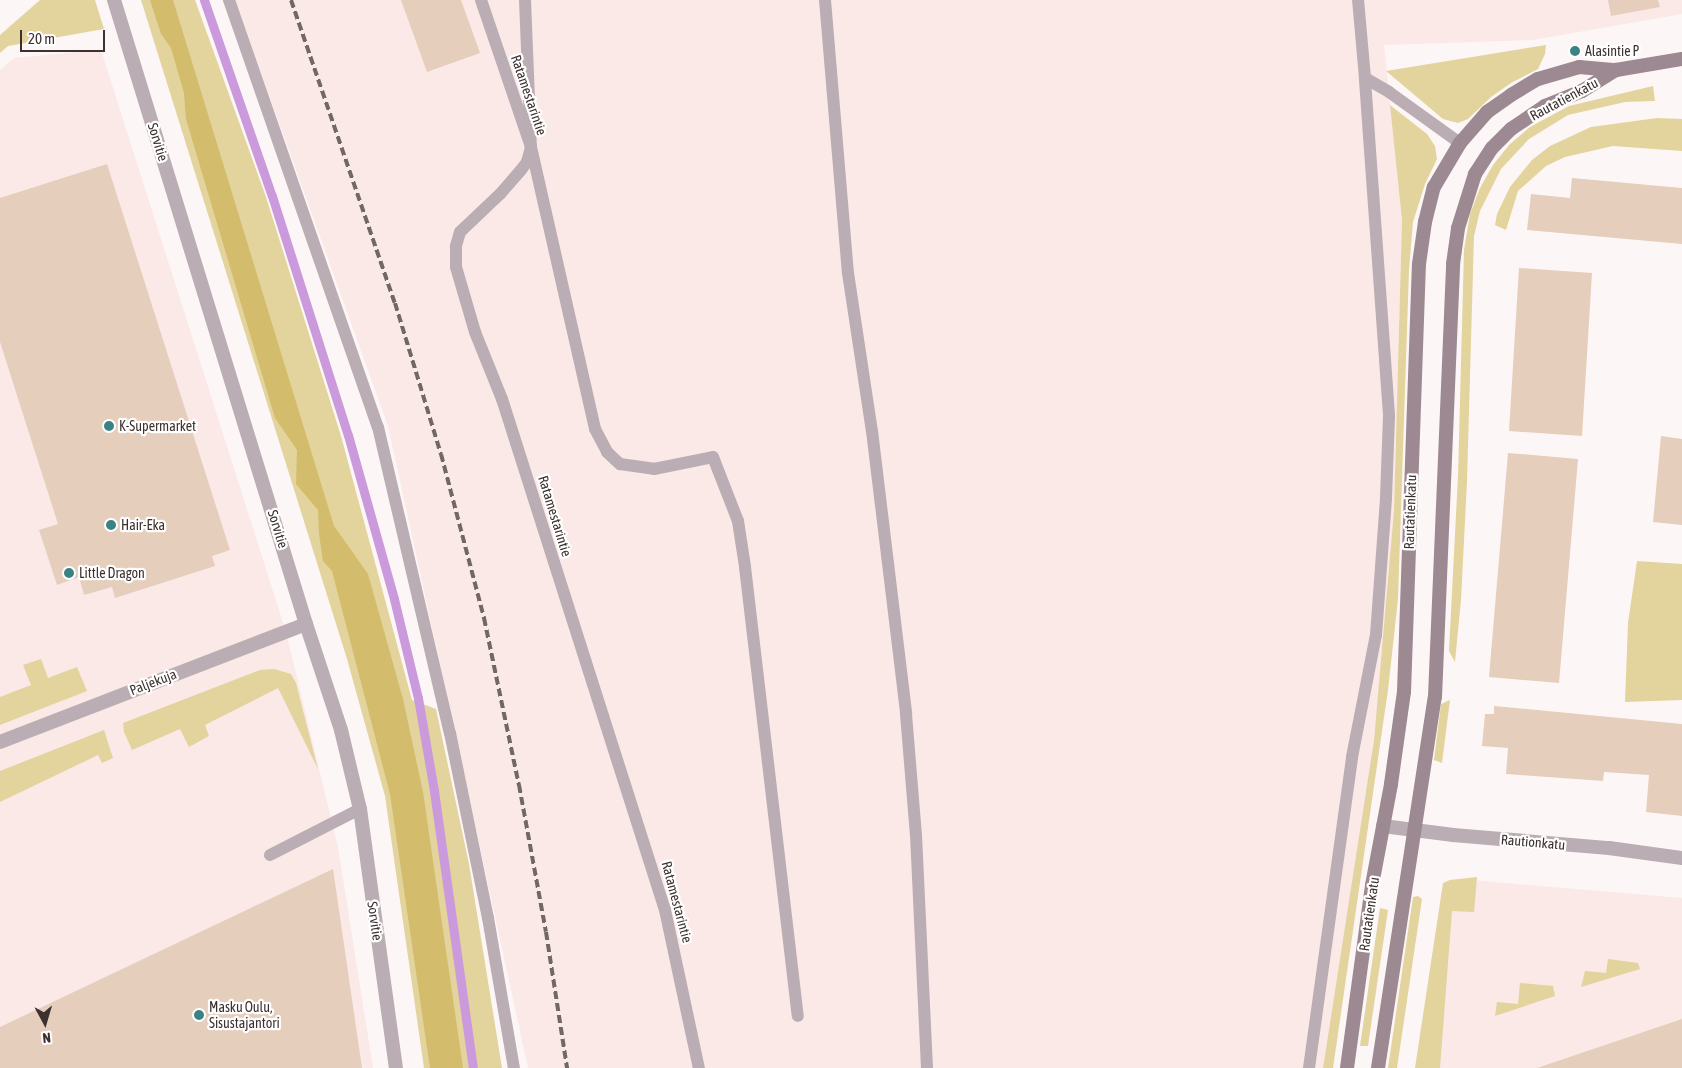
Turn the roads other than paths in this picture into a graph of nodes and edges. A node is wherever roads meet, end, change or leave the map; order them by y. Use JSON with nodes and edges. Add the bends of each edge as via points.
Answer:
{"nodes":[{"id":1,"x":114,"y":0,"type":"edge"},
{"id":2,"x":229,"y":0,"type":"edge"},
{"id":3,"x":480,"y":0,"type":"edge"},
{"id":4,"x":525,"y":0,"type":"edge"},
{"id":5,"x":824,"y":0,"type":"edge"},
{"id":6,"x":1358,"y":0,"type":"edge"},
{"id":7,"x":1682,"y":59,"type":"edge"},
{"id":8,"x":1616,"y":70,"type":"junction"},
{"id":9,"x":1366,"y":78,"type":"junction"},
{"id":10,"x":1460,"y":143,"type":"junction"},
{"id":11,"x":531,"y":147,"type":"junction"},
{"id":12,"x":306,"y":624,"type":"junction"},
{"id":13,"x":0,"y":742,"type":"edge"},
{"id":14,"x":360,"y":810,"type":"junction"},
{"id":15,"x":1383,"y":826,"type":"junction"},
{"id":16,"x":1415,"y":830,"type":"junction"},
{"id":17,"x":270,"y":855,"type":"dead end"},
{"id":18,"x":1682,"y":858,"type":"edge"},
{"id":19,"x":798,"y":1016,"type":"dead end"},
{"id":20,"x":396,"y":1068,"type":"edge"},
{"id":21,"x":514,"y":1068,"type":"edge"},
{"id":22,"x":699,"y":1068,"type":"edge"},
{"id":23,"x":927,"y":1068,"type":"edge"},
{"id":24,"x":1309,"y":1068,"type":"edge"},
{"id":25,"x":1347,"y":1068,"type":"edge"},
{"id":26,"x":1378,"y":1068,"type":"edge"}],
"edges":[{"from":1,"to":12,"type":"street","name":"Sorvitie"},
{"from":2,"to":21,"type":"lane","via":[[378,427],[450,733],[488,918]]},
{"from":3,"to":11,"type":"lane","name":"Ratamestarintie"},
{"from":4,"to":11,"type":"lane"},
{"from":5,"to":23,"type":"lane","via":[[848,273],[872,431],[906,714],[916,836]]},
{"from":6,"to":9,"type":"lane"},
{"from":7,"to":8,"type":"main road","name":"Rautatienkatu"},
{"from":8,"to":10,"type":"main road","name":"Rautatienkatu","via":[[1579,67],[1538,79],[1487,112]]},
{"from":8,"to":16,"type":"main road","name":"Rautatienkatu","via":[[1582,91],[1545,106],[1512,128],[1492,148],[1475,174],[1458,228],[1453,274],[1435,697]]},
{"from":9,"to":10,"type":"lane"},
{"from":9,"to":24,"type":"lane","via":[[1388,415],[1386,498],[1376,635],[1352,757]]},
{"from":10,"to":15,"type":"main road","name":"Rautatienkatu","via":[[1434,187],[1419,264],[1404,692]]},
{"from":11,"to":19,"type":"lane","via":[[595,429],[607,452],[620,464],[654,469],[712,457],[738,520]]},
{"from":11,"to":22,"type":"lane","name":"Ratamestarintie","via":[[521,170],[460,232],[456,267],[475,332],[505,409],[665,910]]},
{"from":12,"to":13,"type":"street","name":"Paljekuja"},
{"from":12,"to":14,"type":"street","name":"Sorvitie","via":[[341,730]]},
{"from":14,"to":17,"type":"lane"},
{"from":14,"to":20,"type":"street","name":"Sorvitie"},
{"from":15,"to":16,"type":"street","name":"Rautionkatu"},
{"from":15,"to":25,"type":"main road","name":"Rautatienkatu"},
{"from":16,"to":18,"type":"street","name":"Rautionkatu"},
{"from":16,"to":26,"type":"main road","name":"Rautatienkatu"}]}
